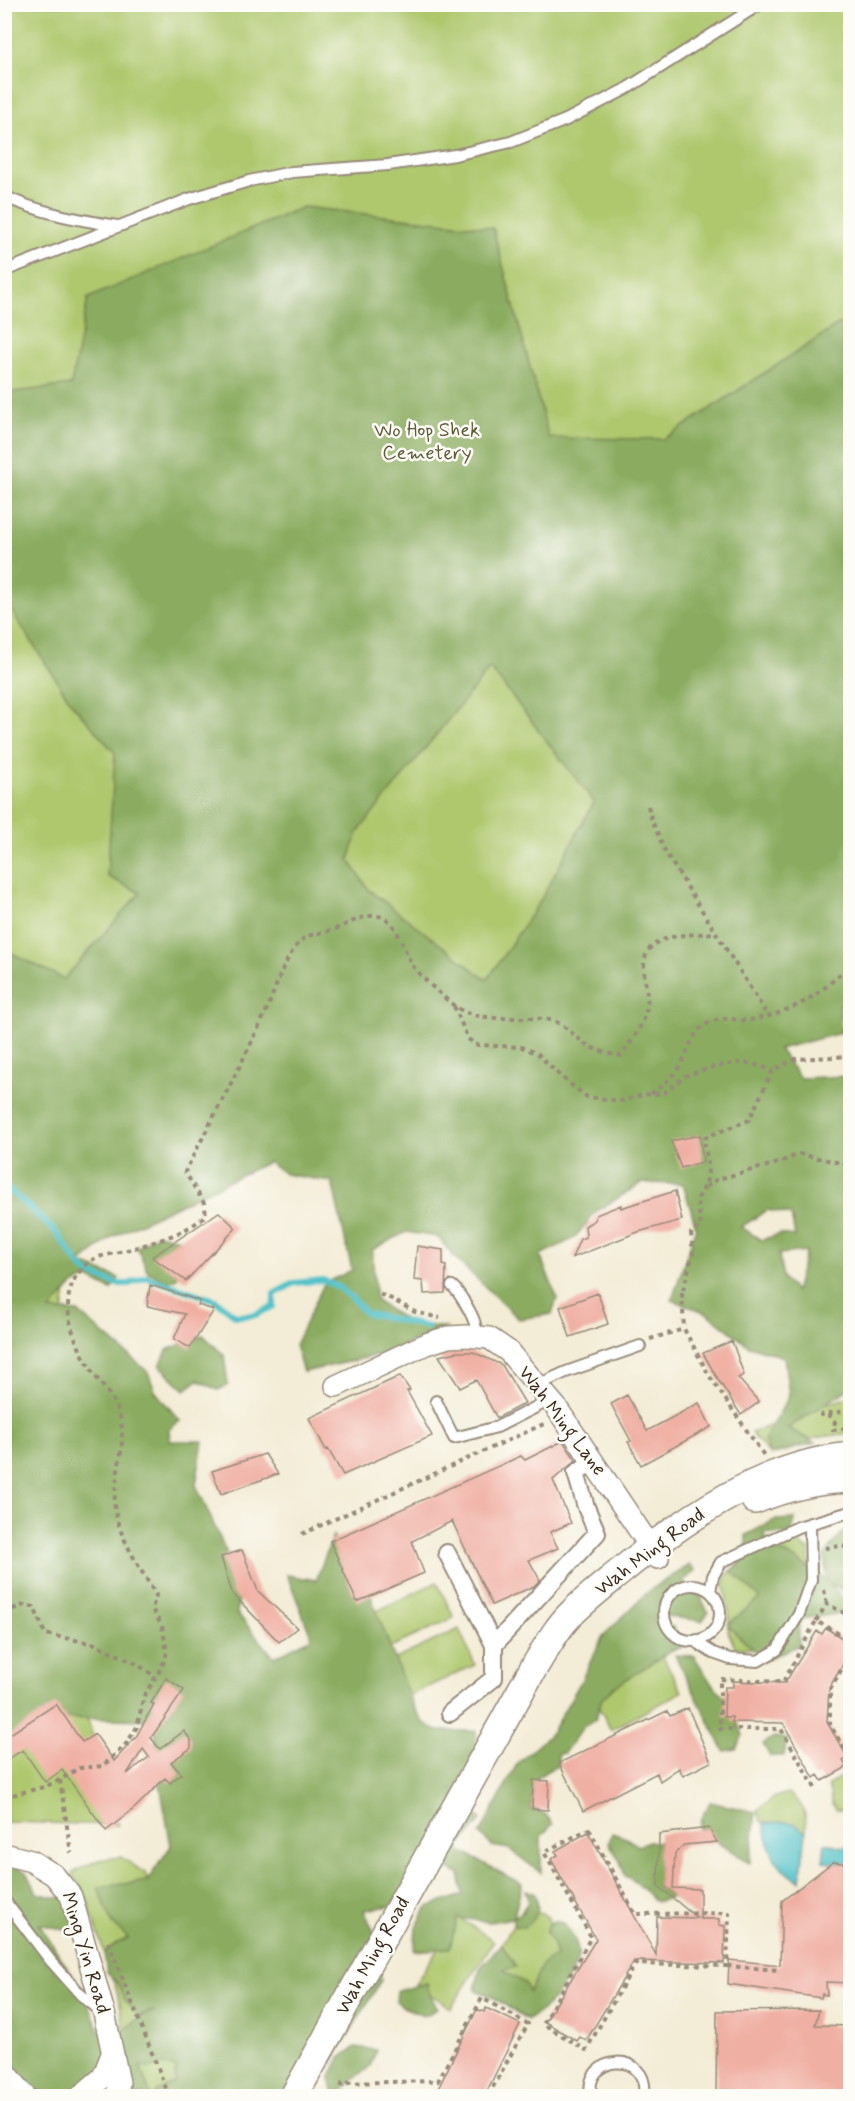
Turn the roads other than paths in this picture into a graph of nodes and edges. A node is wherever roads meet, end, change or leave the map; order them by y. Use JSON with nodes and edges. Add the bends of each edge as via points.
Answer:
{"nodes":[{"id":1,"x":760,"y":4,"type":"edge"},
{"id":2,"x":4,"y":196,"type":"edge"},
{"id":3,"x":118,"y":227,"type":"junction"},
{"id":4,"x":4,"y":270,"type":"edge"},
{"id":5,"x":452,"y":1286,"type":"dead end"},
{"id":6,"x":477,"y":1336,"type":"junction"},
{"id":7,"x":645,"y":1343,"type":"road end"},
{"id":8,"x":336,"y":1386,"type":"dead end"},
{"id":9,"x":544,"y":1393,"type":"junction"},
{"id":10,"x":436,"y":1401,"type":"dead end"},
{"id":11,"x":850,"y":1456,"type":"edge"},
{"id":12,"x":593,"y":1461,"type":"junction"},
{"id":13,"x":850,"y":1479,"type":"edge"},
{"id":14,"x":850,"y":1512,"type":"edge"},
{"id":15,"x":810,"y":1523,"type":"junction"},
{"id":16,"x":447,"y":1553,"type":"dead end"},
{"id":17,"x":655,"y":1553,"type":"junction"},
{"id":18,"x":710,"y":1591,"type":"junction"},
{"id":19,"x":697,"y":1640,"type":"junction"},
{"id":20,"x":494,"y":1645,"type":"junction"},
{"id":21,"x":450,"y":1713,"type":"dead end"},
{"id":22,"x":4,"y":1854,"type":"edge"},
{"id":23,"x":4,"y":1900,"type":"edge"},
{"id":24,"x":104,"y":2013,"type":"junction"},
{"id":25,"x":112,"y":2054,"type":"junction"},
{"id":26,"x":4,"y":2070,"type":"edge"},
{"id":27,"x":26,"y":2096,"type":"edge"},
{"id":28,"x":81,"y":2097,"type":"edge"},
{"id":29,"x":117,"y":2097,"type":"edge"},
{"id":30,"x":294,"y":2097,"type":"edge"},
{"id":31,"x":591,"y":2097,"type":"edge"},
{"id":32,"x":644,"y":2097,"type":"edge"}],
"edges":[{"from":1,"to":3,"type":"lane","via":[[627,89],[512,142],[388,165],[292,172],[189,199]]},
{"from":2,"to":3,"type":"lane"},
{"from":3,"to":4,"type":"lane"},
{"from":5,"to":6,"type":"lane","via":[[470,1311]]},
{"from":6,"to":8,"type":"street","name":"Wah Ming Lane","via":[[448,1337],[426,1344]]},
{"from":6,"to":9,"type":"street","name":"Wah Ming Lane","via":[[489,1338],[508,1351]]},
{"from":7,"to":9,"type":"lane","via":[[566,1372]]},
{"from":9,"to":10,"type":"lane","via":[[497,1427],[454,1438]]},
{"from":9,"to":12,"type":"street","name":"Wah Ming Lane"},
{"from":11,"to":17,"type":"street","name":"Wah Ming Road","via":[[789,1469],[747,1486],[705,1509]]},
{"from":12,"to":17,"type":"street","name":"Wah Ming Lane"},
{"from":12,"to":20,"type":"street","via":[[576,1473],[597,1533]]},
{"from":13,"to":17,"type":"street","name":"Wah Ming Road","via":[[763,1497]]},
{"from":14,"to":15,"type":"lane"},
{"from":15,"to":18,"type":"lane","via":[[721,1562]]},
{"from":15,"to":19,"type":"lane","via":[[811,1580],[799,1614],[777,1650],[758,1661],[730,1659],[713,1653]]},
{"from":16,"to":20,"type":"street"},
{"from":17,"to":30,"type":"street","name":"Wah Ming Road","via":[[579,1624],[549,1658],[505,1720]]},
{"from":18,"to":19,"type":"lane","via":[[720,1607],[720,1617],[711,1633]]},
{"from":18,"to":19,"type":"lane","via":[[685,1586],[670,1595],[666,1604],[669,1629],[685,1640]]},
{"from":20,"to":21,"type":"street","via":[[494,1678]]},
{"from":22,"to":24,"type":"street","name":"Ming Yin Road","via":[[31,1861],[54,1875],[71,1896]]},
{"from":23,"to":24,"type":"lane","via":[[50,1960],[81,1995]]},
{"from":24,"to":25,"type":"street","name":"Ming Yin Road"},
{"from":25,"to":28,"type":"street","via":[[103,2077]]},
{"from":25,"to":29,"type":"street","name":"Ming Yin Road","via":[[119,2082]]},
{"from":26,"to":27,"type":"street"},
{"from":31,"to":32,"type":"lane","via":[[590,2085],[598,2070],[613,2062],[630,2065],[643,2078]]}]}
